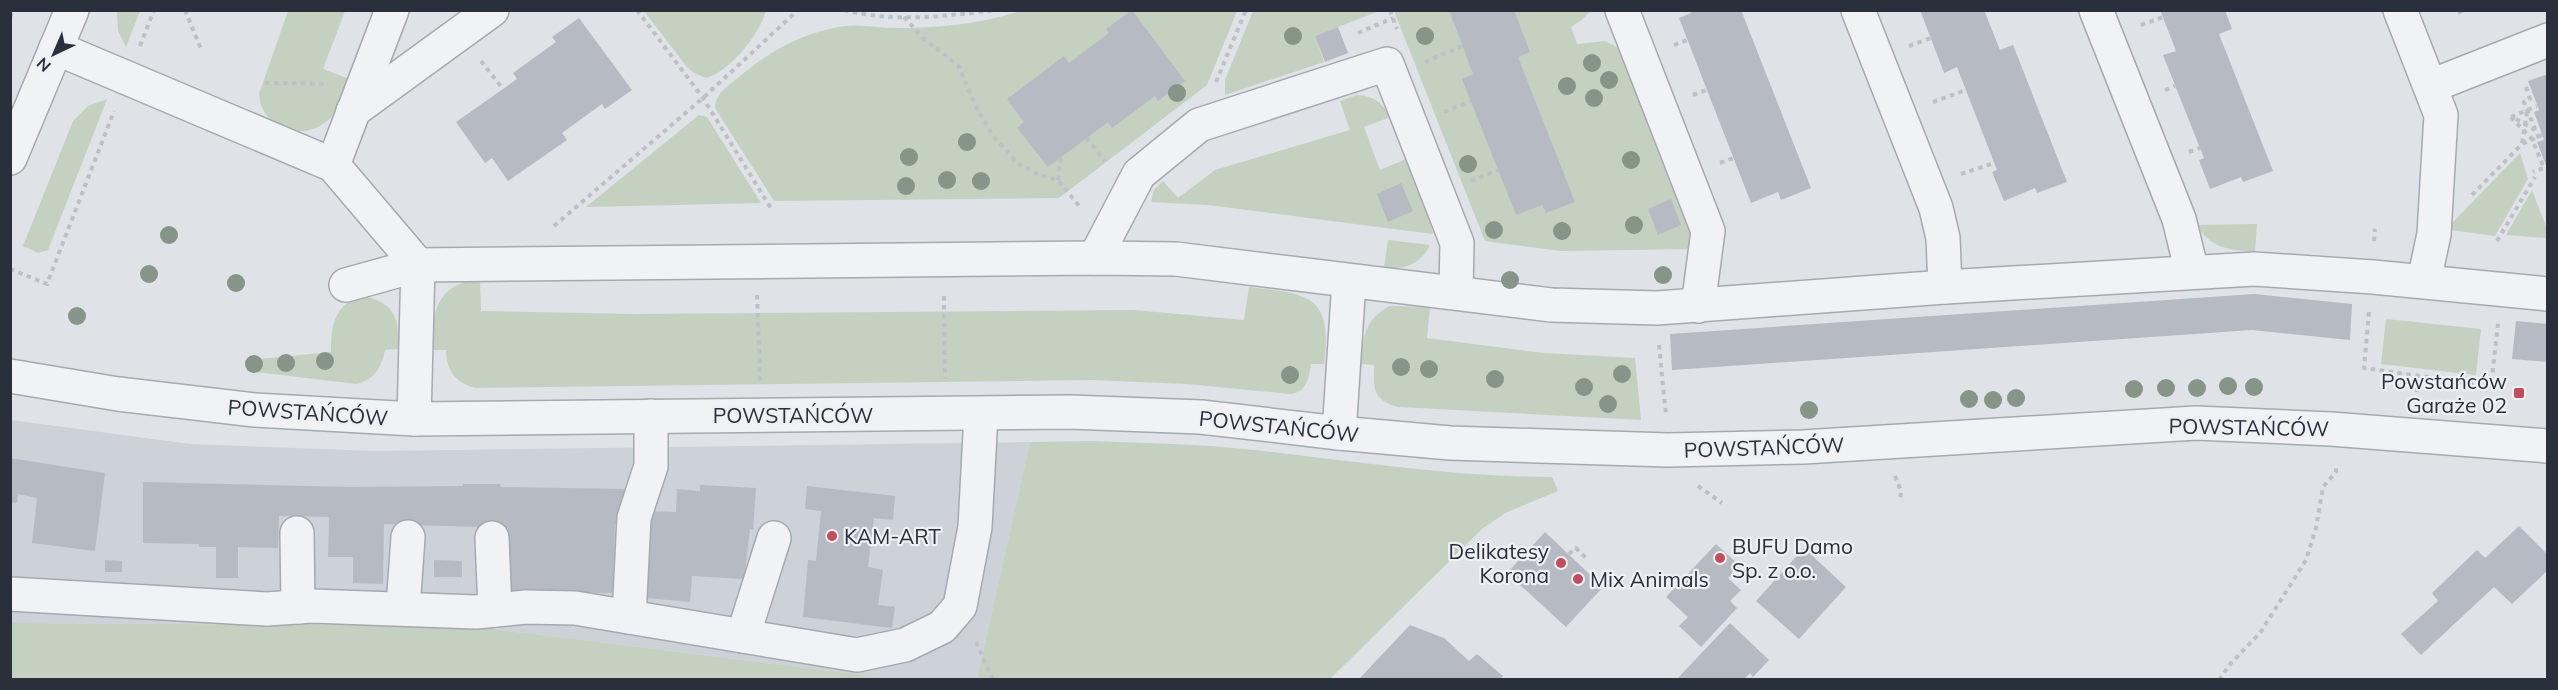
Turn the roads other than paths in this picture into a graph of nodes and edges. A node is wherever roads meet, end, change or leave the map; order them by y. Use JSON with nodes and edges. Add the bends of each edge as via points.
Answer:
{"nodes":[{"id":1,"x":72,"y":10,"type":"edge"},
{"id":2,"x":392,"y":10,"type":"edge"},
{"id":3,"x":492,"y":10,"type":"edge"},
{"id":4,"x":1622,"y":10,"type":"edge"},
{"id":5,"x":1858,"y":10,"type":"edge"},
{"id":6,"x":2096,"y":10,"type":"edge"},
{"id":7,"x":2400,"y":10,"type":"edge"},
{"id":8,"x":2547,"y":40,"type":"edge"},
{"id":9,"x":56,"y":48,"type":"junction"},
{"id":10,"x":2431,"y":86,"type":"junction"},
{"id":11,"x":353,"y":111,"type":"junction"},
{"id":12,"x":10,"y":158,"type":"edge"},
{"id":13,"x":333,"y":165,"type":"junction"},
{"id":14,"x":1095,"y":258,"type":"junction"},
{"id":15,"x":418,"y":264,"type":"junction"},
{"id":16,"x":2192,"y":272,"type":"junction"},
{"id":17,"x":1349,"y":281,"type":"junction"},
{"id":18,"x":2424,"y":282,"type":"junction"},
{"id":19,"x":346,"y":285,"type":"dead end"},
{"id":20,"x":1945,"y":287,"type":"junction"},
{"id":21,"x":1456,"y":292,"type":"junction"},
{"id":22,"x":2547,"y":294,"type":"edge"},
{"id":23,"x":1698,"y":306,"type":"junction"},
{"id":24,"x":10,"y":376,"type":"edge"},
{"id":25,"x":981,"y":414,"type":"junction"},
{"id":26,"x":651,"y":416,"type":"junction"},
{"id":27,"x":414,"y":419,"type":"junction"},
{"id":28,"x":1338,"y":433,"type":"junction"},
{"id":29,"x":2547,"y":446,"type":"edge"},
{"id":30,"x":297,"y":533,"type":"dead end"},
{"id":31,"x":408,"y":537,"type":"dead end"},
{"id":32,"x":492,"y":538,"type":"dead end"},
{"id":33,"x":774,"y":538,"type":"dead end"},
{"id":34,"x":10,"y":594,"type":"edge"},
{"id":35,"x":298,"y":607,"type":"junction"},
{"id":36,"x":403,"y":608,"type":"junction"},
{"id":37,"x":495,"y":610,"type":"junction"},
{"id":38,"x":629,"y":617,"type":"junction"},
{"id":39,"x":743,"y":636,"type":"junction"}],
"edges":[{"from":1,"to":9,"type":"street"},
{"from":2,"to":11,"type":"street"},
{"from":3,"to":11,"type":"street"},
{"from":4,"to":23,"type":"street","via":[[1708,231]]},
{"from":5,"to":20,"type":"street","via":[[1936,208],[1943,238]]},
{"from":6,"to":16,"type":"street","via":[[2179,219]]},
{"from":7,"to":10,"type":"street"},
{"from":8,"to":10,"type":"street"},
{"from":9,"to":12,"type":"street"},
{"from":9,"to":13,"type":"street"},
{"from":10,"to":18,"type":"street","via":[[2441,115],[2434,234]]},
{"from":11,"to":13,"type":"street"},
{"from":13,"to":15,"type":"street"},
{"from":14,"to":15,"type":"street"},
{"from":14,"to":17,"type":"street","via":[[1176,259]]},
{"from":14,"to":21,"type":"street","via":[[1139,174],[1199,124],[1387,64],[1457,243]]},
{"from":15,"to":19,"type":"street"},
{"from":15,"to":27,"type":"street"},
{"from":16,"to":18,"type":"street","via":[[2254,269]]},
{"from":16,"to":20,"type":"street"},
{"from":17,"to":21,"type":"street"},
{"from":17,"to":28,"type":"street"},
{"from":18,"to":22,"type":"street"},
{"from":20,"to":23,"type":"street"},
{"from":21,"to":23,"type":"street","via":[[1551,305]]},
{"from":24,"to":27,"type":"street","name":"POWSTAŃCÓW","via":[[255,410]]},
{"from":25,"to":26,"type":"street","name":"POWSTAŃCÓW"},
{"from":25,"to":28,"type":"street","name":"POWSTAŃCÓW","via":[[1070,412],[1201,417]]},
{"from":25,"to":39,"type":"street","via":[[975,527],[960,606],[952,618],[905,645],[857,655]]},
{"from":26,"to":27,"type":"street","name":"POWSTAŃCÓW"},
{"from":26,"to":38,"type":"street","via":[[651,466],[634,518]]},
{"from":28,"to":29,"type":"street","name":"POWSTAŃCÓW","via":[[1450,443],[1668,450],[1803,447],[2196,423]]},
{"from":30,"to":35,"type":"street"},
{"from":31,"to":36,"type":"street"},
{"from":32,"to":37,"type":"street"},
{"from":33,"to":39,"type":"street"},
{"from":34,"to":35,"type":"street","via":[[234,608]]},
{"from":35,"to":36,"type":"street"},
{"from":36,"to":37,"type":"street"},
{"from":37,"to":38,"type":"street","via":[[575,608]]},
{"from":38,"to":39,"type":"street"}]}
